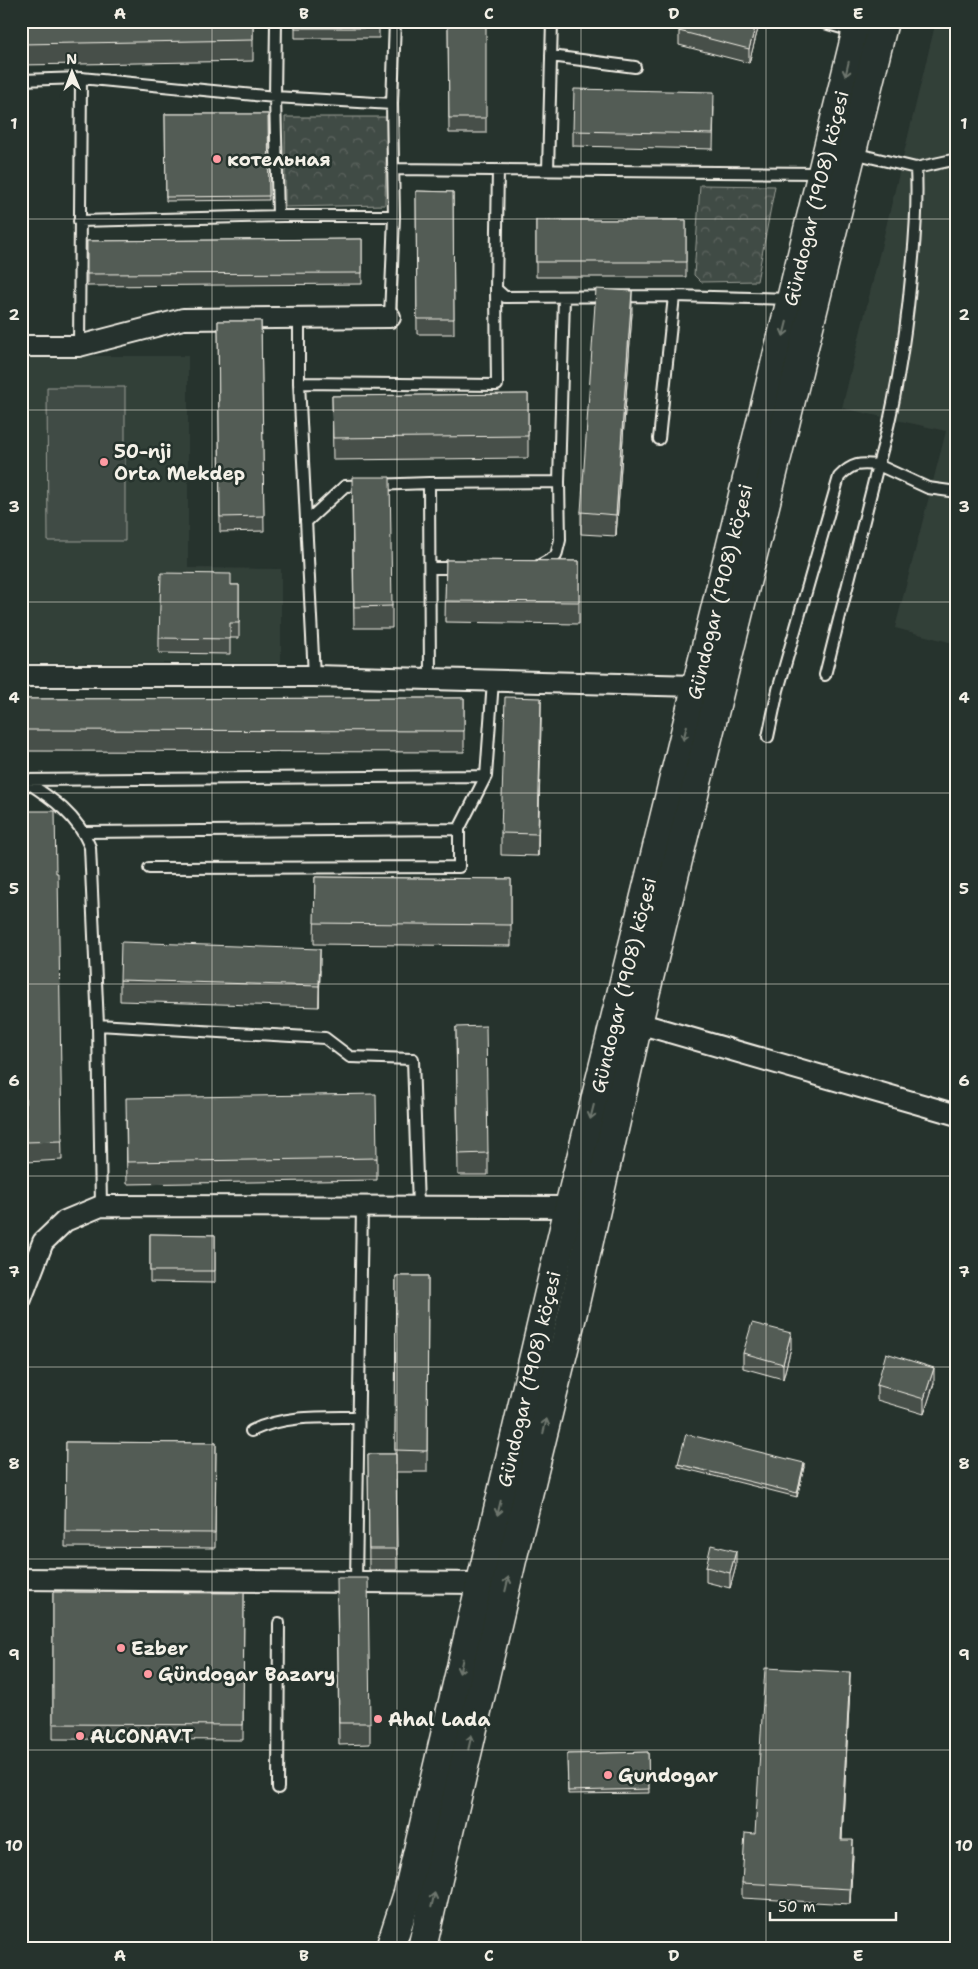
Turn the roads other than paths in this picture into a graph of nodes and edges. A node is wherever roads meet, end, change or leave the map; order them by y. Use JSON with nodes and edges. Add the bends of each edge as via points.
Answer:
{"nodes":[{"id":1,"x":276,"y":21,"type":"edge"},
{"id":2,"x":395,"y":21,"type":"edge"},
{"id":3,"x":552,"y":21,"type":"edge"},
{"id":4,"x":818,"y":21,"type":"edge"},
{"id":5,"x":884,"y":21,"type":"edge"},
{"id":6,"x":857,"y":27,"type":"edge"},
{"id":7,"x":551,"y":56,"type":"junction"},
{"id":8,"x":635,"y":67,"type":"dead end"},
{"id":9,"x":81,"y":78,"type":"junction"},
{"id":10,"x":21,"y":80,"type":"edge"},
{"id":11,"x":275,"y":97,"type":"junction"},
{"id":12,"x":392,"y":104,"type":"junction"},
{"id":13,"x":852,"y":152,"type":"junction"},
{"id":14,"x":957,"y":159,"type":"edge"},
{"id":15,"x":916,"y":168,"type":"junction"},
{"id":16,"x":394,"y":169,"type":"junction"},
{"id":17,"x":498,"y":170,"type":"junction"},
{"id":18,"x":548,"y":170,"type":"junction"},
{"id":19,"x":823,"y":173,"type":"junction"},
{"id":20,"x":284,"y":216,"type":"junction"},
{"id":21,"x":394,"y":216,"type":"junction"},
{"id":22,"x":79,"y":221,"type":"junction"},
{"id":23,"x":496,"y":288,"type":"junction"},
{"id":24,"x":674,"y":296,"type":"junction"},
{"id":25,"x":564,"y":297,"type":"junction"},
{"id":26,"x":792,"y":299,"type":"junction"},
{"id":27,"x":390,"y":317,"type":"joint"},
{"id":28,"x":299,"y":318,"type":"junction"},
{"id":29,"x":21,"y":346,"type":"edge"},
{"id":30,"x":79,"y":346,"type":"junction"},
{"id":31,"x":299,"y":383,"type":"junction"},
{"id":32,"x":659,"y":439,"type":"dead end"},
{"id":33,"x":878,"y":465,"type":"junction"},
{"id":34,"x":559,"y":482,"type":"junction"},
{"id":35,"x":429,"y":483,"type":"junction"},
{"id":36,"x":957,"y":492,"type":"edge"},
{"id":37,"x":306,"y":522,"type":"junction"},
{"id":38,"x":430,"y":568,"type":"junction"},
{"id":39,"x":466,"y":568,"type":"edge"},
{"id":40,"x":531,"y":568,"type":"edge"},
{"id":41,"x":21,"y":676,"type":"edge"},
{"id":42,"x":314,"y":676,"type":"junction"},
{"id":43,"x":825,"y":676,"type":"dead end"},
{"id":44,"x":430,"y":679,"type":"junction"},
{"id":45,"x":493,"y":681,"type":"junction"},
{"id":46,"x":708,"y":688,"type":"junction"},
{"id":47,"x":768,"y":737,"type":"dead end"},
{"id":48,"x":486,"y":776,"type":"junction"},
{"id":49,"x":23,"y":780,"type":"edge"},
{"id":50,"x":459,"y":829,"type":"junction"},
{"id":51,"x":84,"y":832,"type":"junction"},
{"id":52,"x":149,"y":868,"type":"dead end"},
{"id":53,"x":638,"y":1023,"type":"junction"},
{"id":54,"x":98,"y":1025,"type":"junction"},
{"id":55,"x":957,"y":1115,"type":"edge"},
{"id":56,"x":101,"y":1206,"type":"junction"},
{"id":57,"x":362,"y":1207,"type":"junction"},
{"id":58,"x":418,"y":1207,"type":"junction"},
{"id":59,"x":569,"y":1207,"type":"junction"},
{"id":60,"x":596,"y":1211,"type":"junction"},
{"id":61,"x":21,"y":1299,"type":"edge"},
{"id":62,"x":358,"y":1417,"type":"junction"},
{"id":63,"x":250,"y":1430,"type":"dead end"},
{"id":64,"x":21,"y":1579,"type":"edge"},
{"id":65,"x":356,"y":1582,"type":"junction"},
{"id":66,"x":481,"y":1583,"type":"junction"},
{"id":67,"x":279,"y":1623,"type":"dead end"},
{"id":68,"x":278,"y":1788,"type":"dead end"},
{"id":69,"x":390,"y":1948,"type":"edge"},
{"id":70,"x":422,"y":1948,"type":"edge"}],
"edges":[{"from":1,"to":11,"type":"lane"},
{"from":2,"to":12,"type":"lane"},
{"from":3,"to":7,"type":"lane"},
{"from":4,"to":6,"type":"lane"},
{"from":5,"to":13,"type":"main road","name":"Gündogar (1908) köçesi"},
{"from":6,"to":19,"type":"main road","name":"Gündogar (1908) köçesi","one_way":true},
{"from":7,"to":8,"type":"lane"},
{"from":7,"to":18,"type":"lane"},
{"from":9,"to":10,"type":"lane"},
{"from":9,"to":11,"type":"lane"},
{"from":9,"to":22,"type":"lane"},
{"from":11,"to":12,"type":"lane"},
{"from":11,"to":20,"type":"lane","via":[[278,216]]},
{"from":12,"to":16,"type":"lane"},
{"from":13,"to":15,"type":"lane"},
{"from":13,"to":46,"type":"main road","name":"Gündogar (1908) köçesi"},
{"from":14,"to":15,"type":"lane"},
{"from":15,"to":33,"type":"lane","via":[[918,204],[904,350]]},
{"from":16,"to":17,"type":"lane"},
{"from":16,"to":21,"type":"lane"},
{"from":17,"to":18,"type":"lane"},
{"from":17,"to":23,"type":"lane"},
{"from":18,"to":19,"type":"lane"},
{"from":19,"to":26,"type":"main road","name":"Gündogar (1908) köçesi"},
{"from":20,"to":21,"type":"lane"},
{"from":20,"to":22,"type":"lane"},
{"from":21,"to":27,"type":"lane"},
{"from":22,"to":30,"type":"lane"},
{"from":23,"to":25,"type":"lane","via":[[505,297]]},
{"from":23,"to":31,"type":"lane","via":[[496,385]]},
{"from":24,"to":25,"type":"lane"},
{"from":24,"to":26,"type":"lane"},
{"from":24,"to":32,"type":"lane"},
{"from":25,"to":34,"type":"lane"},
{"from":26,"to":46,"type":"main road","name":"Gündogar (1908) köçesi","one_way":true},
{"from":27,"to":28,"type":"street"},
{"from":28,"to":30,"type":"street","via":[[183,319]]},
{"from":28,"to":31,"type":"lane"},
{"from":29,"to":30,"type":"street"},
{"from":31,"to":37,"type":"lane"},
{"from":33,"to":36,"type":"lane","via":[[928,488]]},
{"from":33,"to":43,"type":"lane"},
{"from":33,"to":47,"type":"lane","via":[[858,463],[847,468],[840,477],[778,690]]},
{"from":34,"to":35,"type":"lane"},
{"from":34,"to":40,"type":"lane","via":[[560,540],[556,556]]},
{"from":35,"to":37,"type":"lane","via":[[345,486]]},
{"from":35,"to":38,"type":"lane"},
{"from":37,"to":42,"type":"lane"},
{"from":38,"to":39,"type":"lane"},
{"from":38,"to":44,"type":"lane"},
{"from":41,"to":42,"type":"street"},
{"from":42,"to":44,"type":"street"},
{"from":44,"to":45,"type":"street"},
{"from":45,"to":46,"type":"street"},
{"from":45,"to":48,"type":"lane"},
{"from":46,"to":53,"type":"main road","name":"Gündogar (1908) köçesi"},
{"from":46,"to":59,"type":"main road","name":"Gündogar (1908) köçesi","one_way":true},
{"from":48,"to":49,"type":"lane"},
{"from":48,"to":50,"type":"lane"},
{"from":49,"to":51,"type":"lane","via":[[53,798]]},
{"from":50,"to":51,"type":"lane"},
{"from":50,"to":52,"type":"lane","via":[[459,867]]},
{"from":51,"to":54,"type":"lane","via":[[90,846]]},
{"from":53,"to":55,"type":"street"},
{"from":53,"to":60,"type":"main road","name":"Gündogar (1908) köçesi"},
{"from":54,"to":56,"type":"lane"},
{"from":54,"to":58,"type":"lane","via":[[325,1038],[350,1057],[413,1058]]},
{"from":56,"to":57,"type":"street"},
{"from":56,"to":61,"type":"street","via":[[65,1221],[43,1242]]},
{"from":57,"to":58,"type":"street"},
{"from":57,"to":62,"type":"lane"},
{"from":58,"to":59,"type":"street"},
{"from":59,"to":60,"type":"street"},
{"from":59,"to":66,"type":"main road","name":"Gündogar (1908) köçesi","one_way":true},
{"from":70,"to":60,"type":"main road","name":"Gündogar (1908) köçesi","one_way":true},
{"from":62,"to":63,"type":"lane","via":[[302,1418],[267,1423]]},
{"from":62,"to":65,"type":"lane"},
{"from":64,"to":65,"type":"street"},
{"from":65,"to":66,"type":"street"},
{"from":66,"to":69,"type":"main road","name":"Gündogar (1908) köçesi","one_way":true,"via":[[408,1893]]},
{"from":67,"to":68,"type":"lane"}]}
